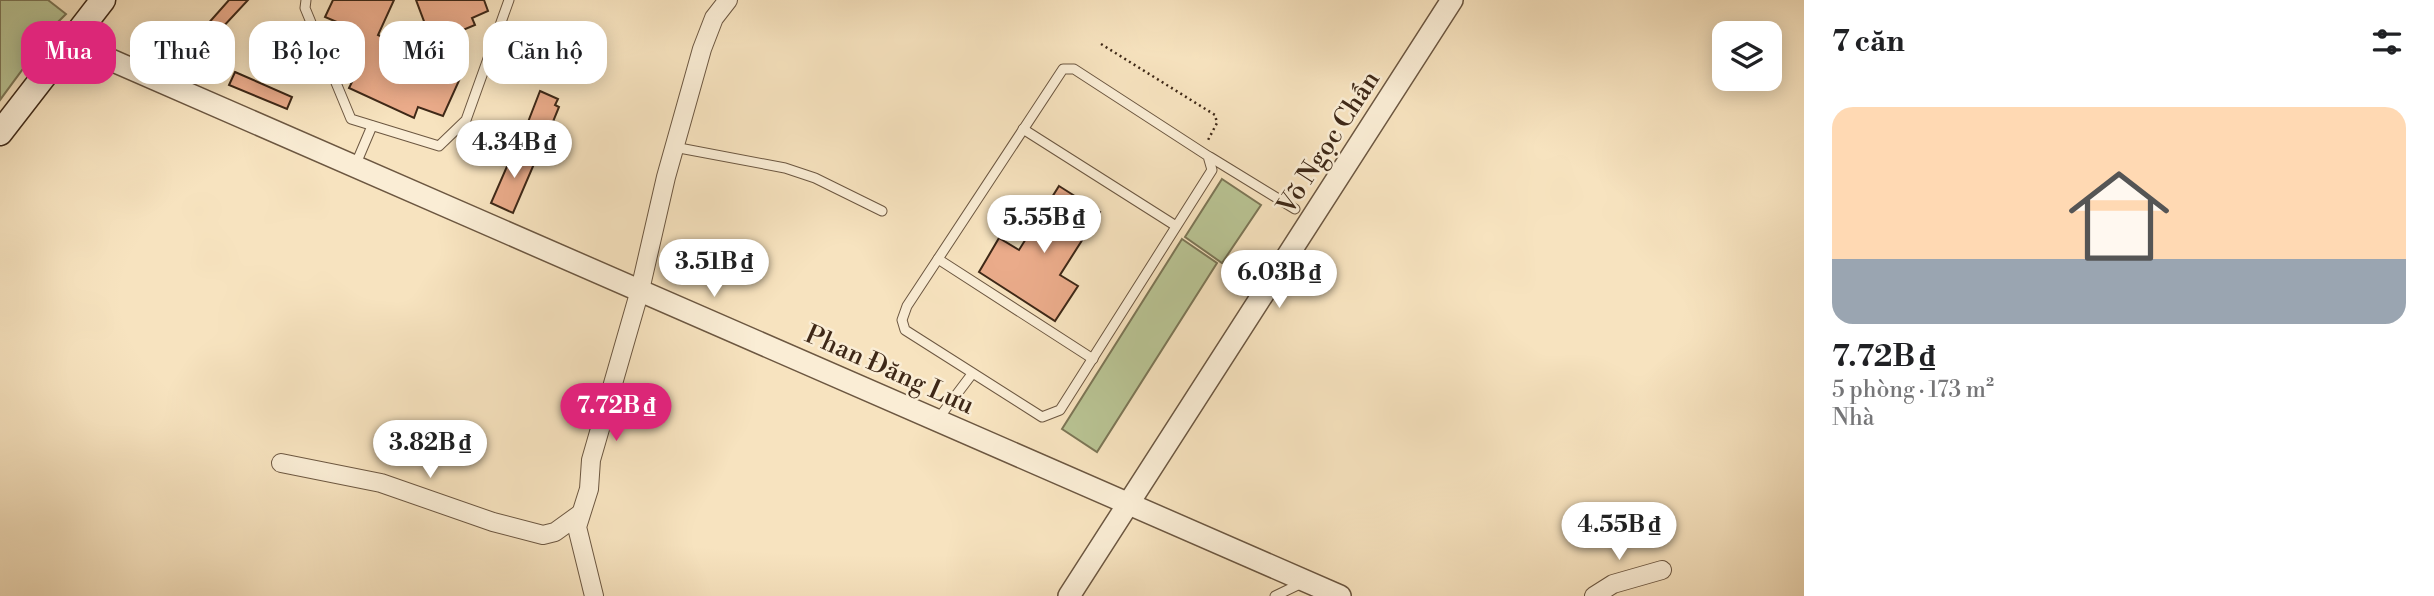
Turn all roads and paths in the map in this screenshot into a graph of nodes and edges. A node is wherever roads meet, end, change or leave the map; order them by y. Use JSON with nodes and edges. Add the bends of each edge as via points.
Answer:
{"nodes":[{"id":1,"x":103,"y":0,"type":"edge"},
{"id":2,"x":306,"y":0,"type":"edge"},
{"id":3,"x":509,"y":0,"type":"edge"},
{"id":4,"x":728,"y":0,"type":"edge"},
{"id":5,"x":1452,"y":0,"type":"edge"},
{"id":6,"x":88,"y":21,"type":"edge"},
{"id":7,"x":1101,"y":44,"type":"dead end"},
{"id":8,"x":116,"y":62,"type":"edge"},
{"id":9,"x":39,"y":84,"type":"edge"},
{"id":10,"x":372,"y":126,"type":"junction"},
{"id":11,"x":1023,"y":129,"type":"junction"},
{"id":12,"x":0,"y":133,"type":"edge"},
{"id":13,"x":674,"y":147,"type":"junction"},
{"id":14,"x":1205,"y":153,"type":"junction"},
{"id":15,"x":355,"y":166,"type":"junction"},
{"id":16,"x":1294,"y":209,"type":"dead end"},
{"id":17,"x":882,"y":211,"type":"dead end"},
{"id":18,"x":1176,"y":226,"type":"junction"},
{"id":19,"x":938,"y":259,"type":"junction"},
{"id":20,"x":640,"y":290,"type":"junction"},
{"id":21,"x":1093,"y":359,"type":"junction"},
{"id":22,"x":972,"y":374,"type":"junction"},
{"id":23,"x":937,"y":420,"type":"junction"},
{"id":24,"x":281,"y":463,"type":"dead end"},
{"id":25,"x":1126,"y":503,"type":"junction"},
{"id":26,"x":580,"y":514,"type":"junction"},
{"id":27,"x":1662,"y":570,"type":"dead end"},
{"id":28,"x":1305,"y":581,"type":"junction"},
{"id":29,"x":594,"y":596,"type":"edge"},
{"id":30,"x":1069,"y":596,"type":"edge"},
{"id":31,"x":1275,"y":596,"type":"edge"},
{"id":32,"x":1340,"y":596,"type":"edge"},
{"id":33,"x":1594,"y":596,"type":"edge"}],
"edges":[{"from":1,"to":6,"type":"main road"},
{"from":2,"to":10,"type":"lane","via":[[304,8],[351,119]]},
{"from":3,"to":10,"type":"lane","via":[[466,120],[439,146]]},
{"from":4,"to":13,"type":"street","via":[[714,18],[702,49]]},
{"from":5,"to":25,"type":"street","name":"Võ Ngọc Chấn"},
{"from":7,"to":14,"type":"path","via":[[1215,115],[1217,123]]},
{"from":8,"to":15,"type":"street","name":"Phan Đăng Lưu"},
{"from":9,"to":12,"type":"main road"},
{"from":10,"to":15,"type":"lane"},
{"from":11,"to":14,"type":"lane","via":[[1063,69],[1074,69]]},
{"from":11,"to":18,"type":"lane"},
{"from":11,"to":19,"type":"lane"},
{"from":13,"to":17,"type":"lane","via":[[785,168]]},
{"from":13,"to":20,"type":"street"},
{"from":14,"to":16,"type":"lane"},
{"from":14,"to":18,"type":"lane","via":[[1212,170]]},
{"from":15,"to":20,"type":"street","name":"Phan Đăng Lưu"},
{"from":18,"to":21,"type":"lane"},
{"from":19,"to":21,"type":"lane"},
{"from":19,"to":22,"type":"lane","via":[[902,320],[905,330]]},
{"from":20,"to":23,"type":"street","name":"Phan Đăng Lưu"},
{"from":20,"to":26,"type":"street"},
{"from":21,"to":22,"type":"lane","via":[[1060,410],[1051,416],[1042,417]]},
{"from":22,"to":23,"type":"lane"},
{"from":23,"to":25,"type":"street","name":"Phan Đăng Lưu"},
{"from":24,"to":26,"type":"street","via":[[381,483],[543,535],[555,533]]},
{"from":25,"to":28,"type":"street","name":"Phan Đăng Lưu"},
{"from":25,"to":30,"type":"street","name":"Võ Ngọc Chấn"},
{"from":26,"to":29,"type":"street","via":[[577,527]]},
{"from":27,"to":33,"type":"street","via":[[1613,584]]},
{"from":28,"to":31,"type":"lane"},
{"from":28,"to":32,"type":"street","name":"Phan Đăng Lưu"}]}
